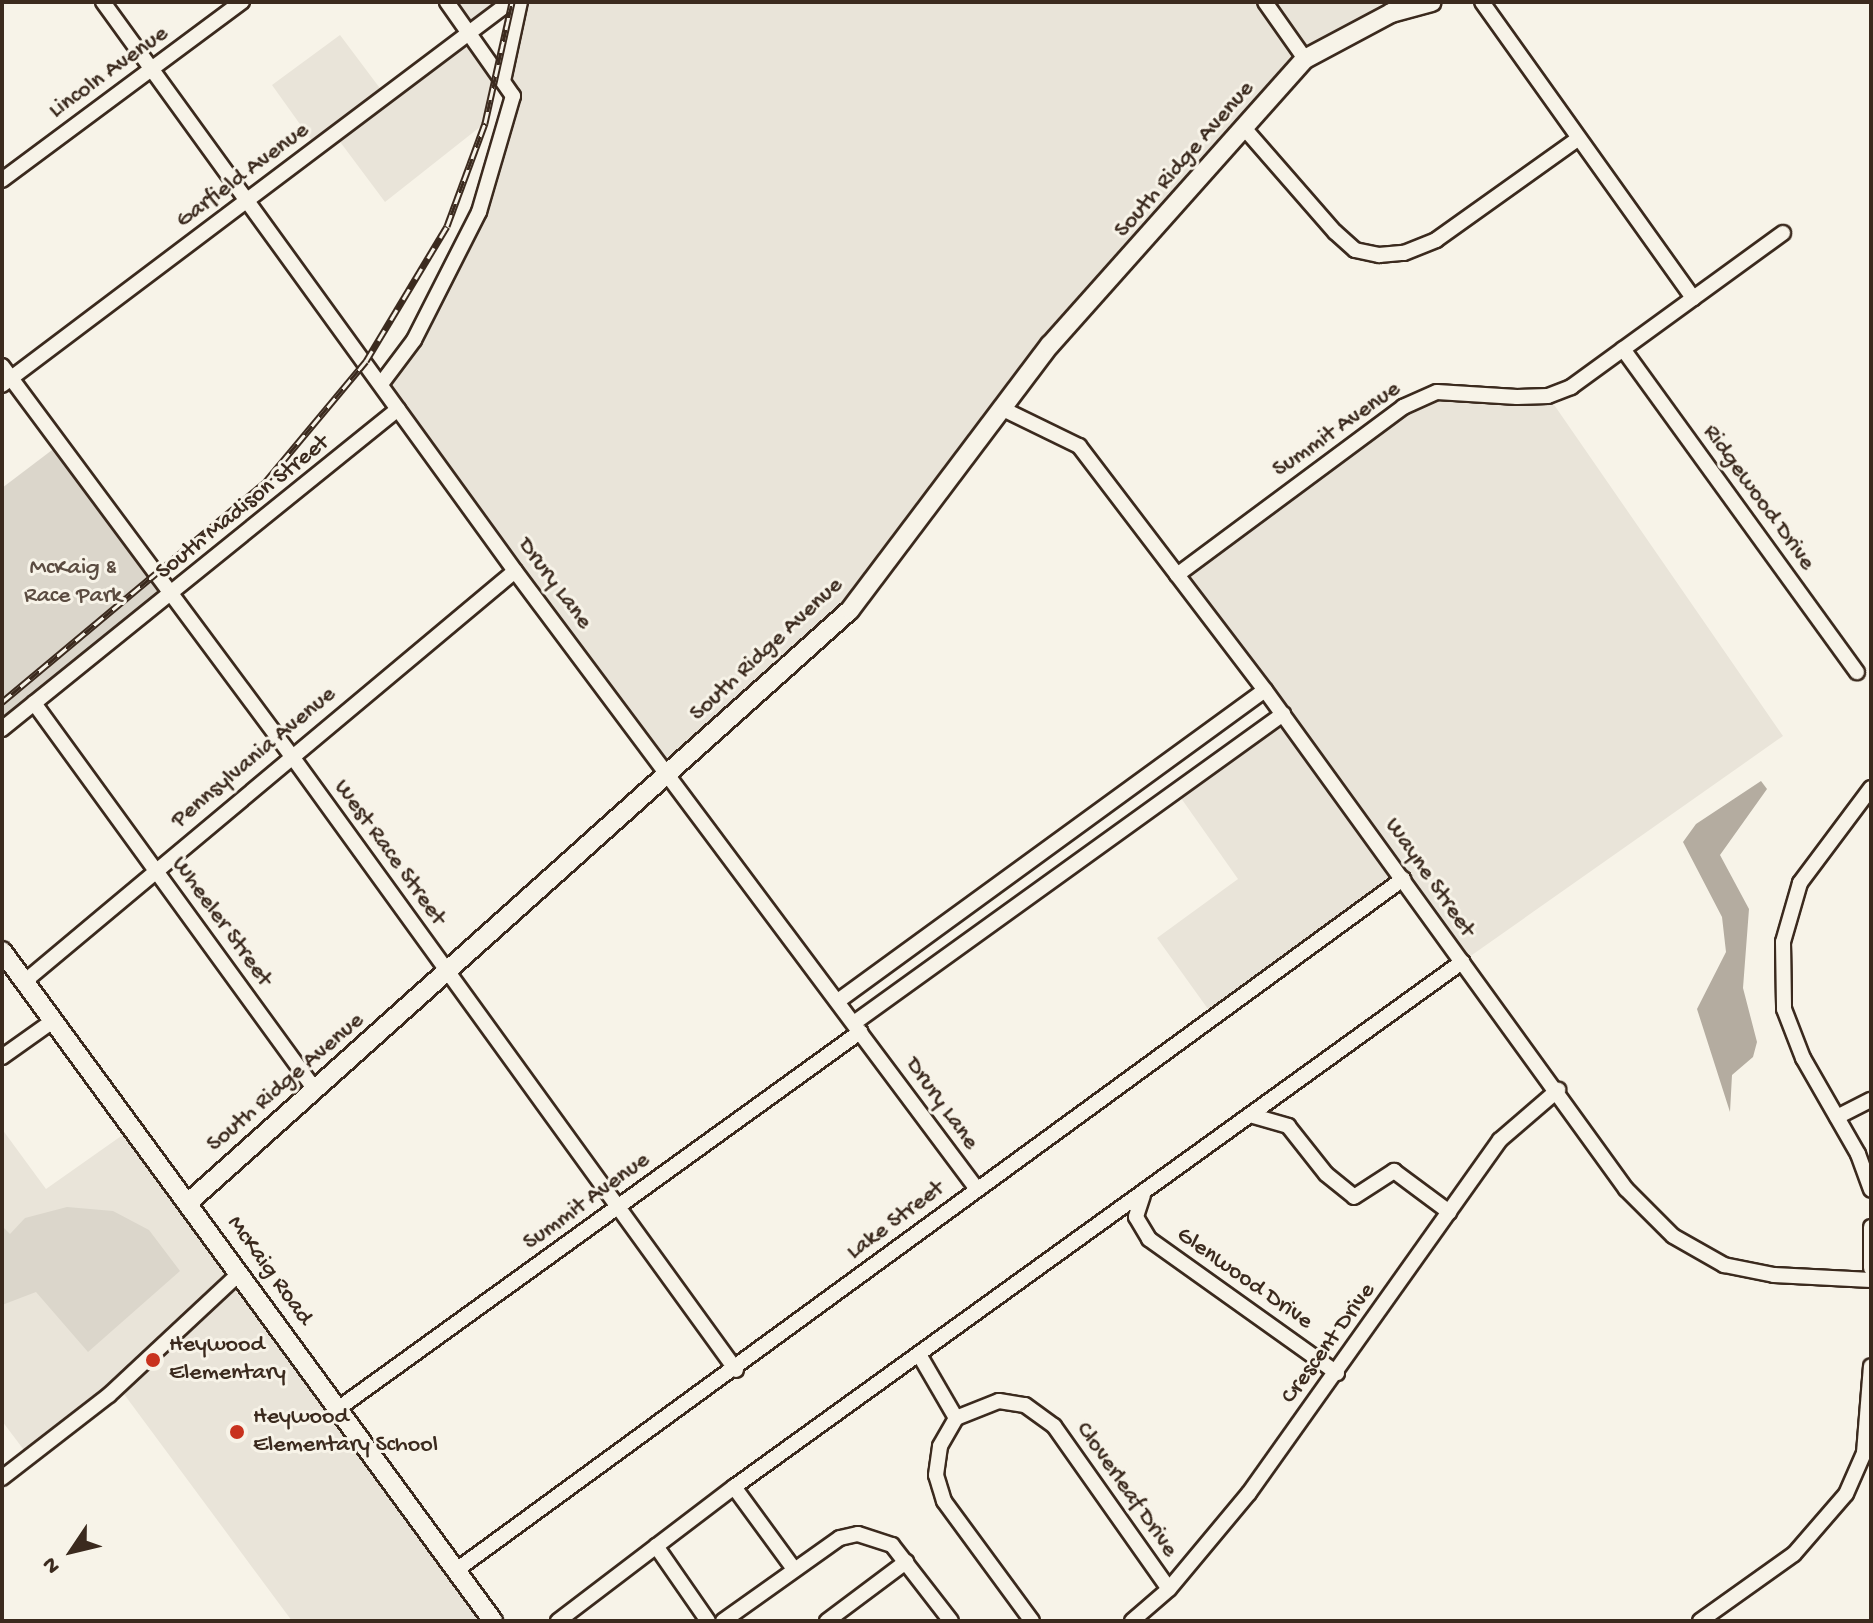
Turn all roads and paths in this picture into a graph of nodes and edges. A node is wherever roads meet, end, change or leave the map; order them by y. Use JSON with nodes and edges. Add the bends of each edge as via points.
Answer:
{"nodes":[{"id":1,"x":103,"y":2,"type":"edge"},
{"id":2,"x":242,"y":2,"type":"edge"},
{"id":3,"x":447,"y":2,"type":"edge"},
{"id":4,"x":510,"y":2,"type":"edge"},
{"id":5,"x":520,"y":2,"type":"edge"},
{"id":6,"x":1265,"y":2,"type":"edge"},
{"id":7,"x":1432,"y":2,"type":"edge"},
{"id":8,"x":1482,"y":2,"type":"edge"},
{"id":9,"x":468,"y":32,"type":"junction"},
{"id":10,"x":1305,"y":59,"type":"junction"},
{"id":11,"x":153,"y":69,"type":"junction"},
{"id":12,"x":503,"y":81,"type":"junction"},
{"id":13,"x":1245,"y":129,"type":"junction"},
{"id":14,"x":1576,"y":140,"type":"junction"},
{"id":15,"x":2,"y":180,"type":"edge"},
{"id":16,"x":248,"y":201,"type":"junction"},
{"id":17,"x":1783,"y":233,"type":"dead end"},
{"id":18,"x":1693,"y":298,"type":"junction"},
{"id":19,"x":1623,"y":349,"type":"junction"},
{"id":20,"x":5,"y":376,"type":"edge"},
{"id":21,"x":381,"y":384,"type":"junction"},
{"id":22,"x":1001,"y":408,"type":"junction"},
{"id":23,"x":398,"y":409,"type":"junction"},
{"id":24,"x":515,"y":571,"type":"junction"},
{"id":25,"x":1177,"y":575,"type":"junction"},
{"id":26,"x":170,"y":597,"type":"junction"},
{"id":27,"x":1857,"y":672,"type":"dead end"},
{"id":28,"x":1265,"y":690,"type":"junction"},
{"id":29,"x":34,"y":703,"type":"junction"},
{"id":30,"x":1283,"y":714,"type":"junction"},
{"id":31,"x":2,"y":729,"type":"edge"},
{"id":32,"x":291,"y":755,"type":"junction"},
{"id":33,"x":670,"y":774,"type":"junction"},
{"id":34,"x":1871,"y":788,"type":"edge"},
{"id":35,"x":157,"y":869,"type":"junction"},
{"id":36,"x":1403,"y":879,"type":"junction"},
{"id":37,"x":2,"y":951,"type":"edge"},
{"id":38,"x":1462,"y":962,"type":"junction"},
{"id":39,"x":449,"y":973,"type":"junction"},
{"id":40,"x":24,"y":982,"type":"junction"},
{"id":41,"x":838,"y":1001,"type":"junction"},
{"id":42,"x":54,"y":1020,"type":"junction"},
{"id":43,"x":857,"y":1027,"type":"junction"},
{"id":44,"x":2,"y":1057,"type":"edge"},
{"id":45,"x":314,"y":1089,"type":"junction"},
{"id":46,"x":1558,"y":1090,"type":"junction"},
{"id":47,"x":1871,"y":1100,"type":"edge"},
{"id":48,"x":1250,"y":1115,"type":"junction"},
{"id":49,"x":1837,"y":1117,"type":"junction"},
{"id":50,"x":976,"y":1188,"type":"junction"},
{"id":51,"x":1871,"y":1190,"type":"edge"},
{"id":52,"x":1143,"y":1195,"type":"junction"},
{"id":53,"x":189,"y":1202,"type":"junction"},
{"id":54,"x":619,"y":1206,"type":"junction"},
{"id":55,"x":1449,"y":1212,"type":"junction"},
{"id":56,"x":1871,"y":1227,"type":"edge"},
{"id":57,"x":1871,"y":1268,"type":"edge"},
{"id":58,"x":240,"y":1273,"type":"junction"},
{"id":59,"x":1871,"y":1280,"type":"edge"},
{"id":60,"x":920,"y":1356,"type":"junction"},
{"id":61,"x":1871,"y":1366,"type":"edge"},
{"id":62,"x":736,"y":1370,"type":"junction"},
{"id":63,"x":1337,"y":1373,"type":"junction"},
{"id":64,"x":339,"y":1408,"type":"junction"},
{"id":65,"x":956,"y":1418,"type":"junction"},
{"id":66,"x":2,"y":1478,"type":"edge"},
{"id":67,"x":734,"y":1487,"type":"junction"},
{"id":68,"x":656,"y":1546,"type":"junction"},
{"id":69,"x":906,"y":1562,"type":"junction"},
{"id":70,"x":794,"y":1569,"type":"junction"},
{"id":71,"x":455,"y":1571,"type":"junction"},
{"id":72,"x":1169,"y":1589,"type":"junction"},
{"id":73,"x":577,"y":1608,"type":"junction"},
{"id":74,"x":493,"y":1621,"type":"edge"},
{"id":75,"x":558,"y":1621,"type":"edge"},
{"id":76,"x":587,"y":1621,"type":"edge"},
{"id":77,"x":708,"y":1621,"type":"edge"},
{"id":78,"x":723,"y":1621,"type":"edge"},
{"id":79,"x":827,"y":1621,"type":"edge"},
{"id":80,"x":951,"y":1621,"type":"edge"},
{"id":81,"x":1032,"y":1621,"type":"edge"},
{"id":82,"x":1132,"y":1621,"type":"edge"},
{"id":83,"x":1700,"y":1621,"type":"edge"}],
"edges":[{"from":1,"to":11,"type":"street","name":"Drury Lane"},
{"from":2,"to":11,"type":"street","name":"Lincoln Avenue"},
{"from":3,"to":9,"type":"street"},
{"from":4,"to":9,"type":"street","name":"Garfield Avenue"},
{"from":5,"to":12,"type":"street"},
{"from":6,"to":10,"type":"street"},
{"from":7,"to":10,"type":"street","name":"South Ridge Avenue","via":[[1391,13]]},
{"from":8,"to":14,"type":"street"},
{"from":9,"to":12,"type":"street"},
{"from":9,"to":16,"type":"street","name":"Garfield Avenue"},
{"from":10,"to":13,"type":"street","name":"South Ridge Avenue"},
{"from":11,"to":15,"type":"street","name":"Lincoln Avenue"},
{"from":11,"to":16,"type":"street","name":"Drury Lane"},
{"from":12,"to":21,"type":"street","via":[[513,96],[479,212],[414,340]]},
{"from":13,"to":14,"type":"street","via":[[1335,232],[1355,250],[1379,255],[1404,253],[1436,240]]},
{"from":13,"to":22,"type":"street","name":"South Ridge Avenue","via":[[1050,345]]},
{"from":14,"to":18,"type":"street"},
{"from":16,"to":20,"type":"street","name":"Garfield Avenue"},
{"from":16,"to":21,"type":"street","name":"Drury Lane"},
{"from":17,"to":18,"type":"street","name":"Summit Avenue"},
{"from":18,"to":19,"type":"street","name":"Summit Avenue"},
{"from":19,"to":25,"type":"street","name":"Summit Avenue","via":[[1571,387],[1548,396],[1437,392],[1403,407]]},
{"from":19,"to":27,"type":"street","name":"Ridgewood Drive"},
{"from":20,"to":26,"type":"street","name":"West Race Street"},
{"from":21,"to":23,"type":"street","name":"Drury Lane"},
{"from":22,"to":25,"type":"street","name":"Wayne Street","via":[[1079,446]]},
{"from":22,"to":33,"type":"street","name":"South Ridge Avenue","via":[[850,610]]},
{"from":23,"to":24,"type":"street","name":"Drury Lane"},
{"from":23,"to":26,"type":"street","name":"South Madison Street"},
{"from":24,"to":32,"type":"street","name":"Pennsylvania Avenue"},
{"from":24,"to":33,"type":"street","name":"Drury Lane"},
{"from":25,"to":28,"type":"street","name":"Wayne Street"},
{"from":26,"to":29,"type":"street","name":"South Madison Street"},
{"from":26,"to":32,"type":"street","name":"West Race Street"},
{"from":28,"to":30,"type":"street","name":"Wayne Street"},
{"from":28,"to":41,"type":"street"},
{"from":29,"to":31,"type":"street","name":"South Madison Street"},
{"from":29,"to":35,"type":"street","name":"Wheeler Street"},
{"from":30,"to":36,"type":"street","name":"Wayne Street"},
{"from":30,"to":43,"type":"street","name":"Summit Avenue"},
{"from":32,"to":35,"type":"street","name":"Pennsylvania Avenue"},
{"from":32,"to":39,"type":"street","name":"West Race Street"},
{"from":33,"to":39,"type":"street","name":"South Ridge Avenue"},
{"from":33,"to":41,"type":"street","name":"Drury Lane"},
{"from":34,"to":49,"type":"street","via":[[1800,883],[1783,942],[1784,1009],[1803,1058]]},
{"from":35,"to":40,"type":"street","name":"Pennsylvania Avenue"},
{"from":35,"to":45,"type":"street","name":"Wheeler Street"},
{"from":36,"to":38,"type":"street","name":"Wayne Street"},
{"from":36,"to":50,"type":"street","name":"Lake Street"},
{"from":37,"to":40,"type":"street","name":"McKaig Road"},
{"from":38,"to":46,"type":"street","name":"Wayne Street"},
{"from":38,"to":48,"type":"street"},
{"from":39,"to":45,"type":"street","name":"South Ridge Avenue"},
{"from":39,"to":54,"type":"street","name":"West Race Street"},
{"from":40,"to":42,"type":"street","name":"McKaig Road"},
{"from":41,"to":43,"type":"street","name":"Drury Lane"},
{"from":42,"to":44,"type":"street"},
{"from":42,"to":53,"type":"street","name":"McKaig Road"},
{"from":43,"to":50,"type":"street","name":"Drury Lane"},
{"from":43,"to":54,"type":"street","name":"Summit Avenue"},
{"from":45,"to":53,"type":"street","name":"South Ridge Avenue"},
{"from":46,"to":55,"type":"street","name":"Crescent Drive","via":[[1500,1140]]},
{"from":46,"to":59,"type":"street","name":"Wayne Street","via":[[1626,1189],[1673,1236],[1724,1265],[1774,1275]]},
{"from":47,"to":49,"type":"street"},
{"from":48,"to":52,"type":"street"},
{"from":48,"to":55,"type":"street","via":[[1288,1126],[1326,1174],[1354,1197],[1394,1171]]},
{"from":49,"to":51,"type":"street"},
{"from":50,"to":62,"type":"street","name":"Lake Street"},
{"from":52,"to":60,"type":"street"},
{"from":52,"to":63,"type":"street","name":"Glenwood Drive","via":[[1136,1217],[1149,1239]]},
{"from":53,"to":58,"type":"street","name":"McKaig Road"},
{"from":54,"to":62,"type":"street","name":"West Race Street"},
{"from":54,"to":64,"type":"street","name":"Summit Avenue"},
{"from":55,"to":63,"type":"street","name":"Crescent Drive"},
{"from":56,"to":57,"type":"street"},
{"from":58,"to":64,"type":"street","name":"McKaig Road"},
{"from":58,"to":66,"type":"street","via":[[109,1395]]},
{"from":60,"to":65,"type":"street"},
{"from":60,"to":67,"type":"street"},
{"from":61,"to":83,"type":"street","via":[[1864,1453],[1846,1494],[1794,1554]]},
{"from":62,"to":71,"type":"street","name":"Lake Street"},
{"from":63,"to":72,"type":"street","name":"Crescent Drive"},
{"from":64,"to":71,"type":"street","name":"McKaig Road"},
{"from":65,"to":72,"type":"street","name":"Cloverleaf Drive","via":[[999,1401],[1025,1405],[1054,1426]]},
{"from":65,"to":81,"type":"street","via":[[940,1446],[936,1475],[944,1501]]},
{"from":67,"to":68,"type":"street"},
{"from":67,"to":70,"type":"street"},
{"from":68,"to":73,"type":"street"},
{"from":68,"to":77,"type":"street"},
{"from":69,"to":70,"type":"street","via":[[892,1545],[858,1534],[840,1538]]},
{"from":69,"to":79,"type":"street"},
{"from":69,"to":80,"type":"street"},
{"from":70,"to":78,"type":"street"},
{"from":71,"to":74,"type":"street","name":"McKaig Road"},
{"from":72,"to":82,"type":"street","name":"Crescent Drive"},
{"from":73,"to":75,"type":"street"},
{"from":73,"to":76,"type":"street"}]}
